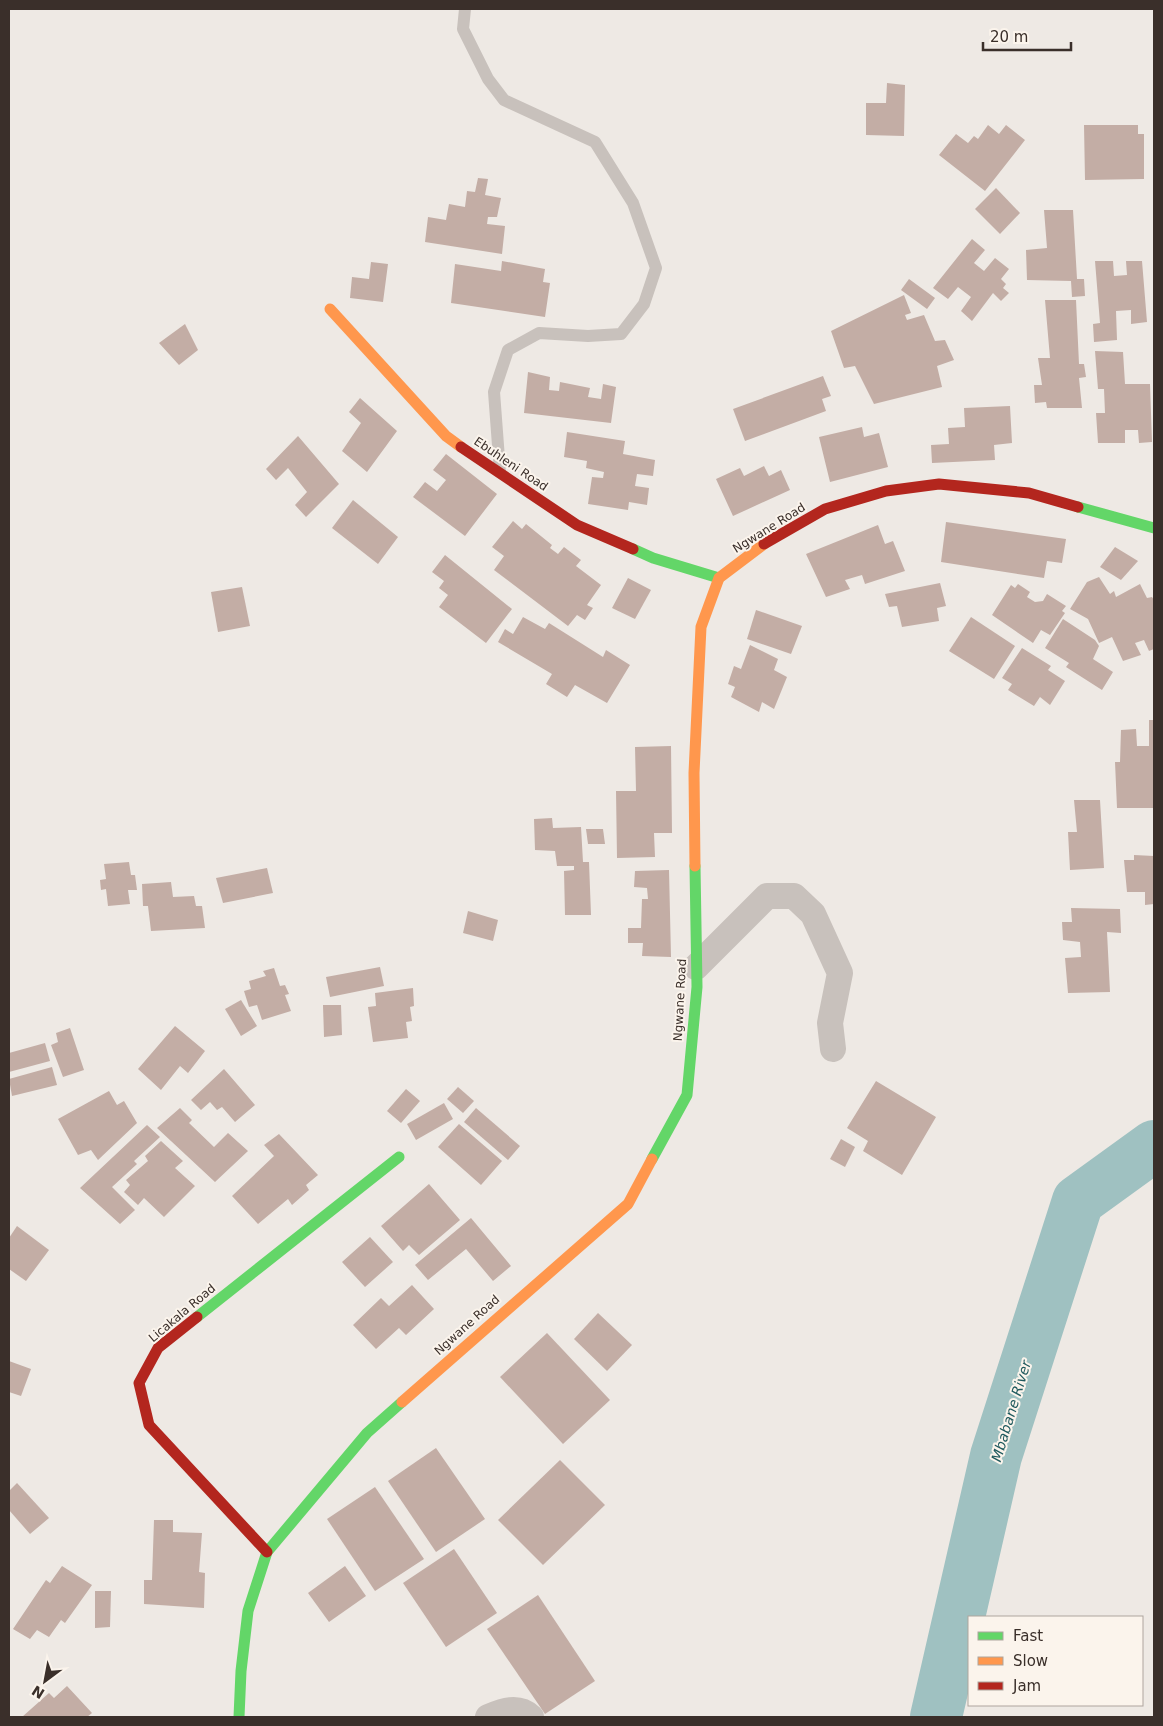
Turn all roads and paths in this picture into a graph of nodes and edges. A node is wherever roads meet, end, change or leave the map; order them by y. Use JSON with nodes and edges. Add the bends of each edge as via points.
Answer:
{"nodes":[{"id":1,"x":465,"y":9,"type":"edge"},
{"id":2,"x":330,"y":309,"type":"dead end"},
{"id":3,"x":500,"y":475,"type":"junction"},
{"id":4,"x":1154,"y":528,"type":"edge"},
{"id":5,"x":719,"y":578,"type":"junction"},
{"id":6,"x":696,"y":967,"type":"junction"},
{"id":7,"x":833,"y":1049,"type":"dead end"},
{"id":8,"x":399,"y":1158,"type":"dead end"},
{"id":9,"x":267,"y":1552,"type":"junction"},
{"id":10,"x":238,"y":1717,"type":"edge"},
{"id":11,"x":488,"y":1717,"type":"edge"},
{"id":12,"x":531,"y":1717,"type":"edge"}],
"edges":[{"from":1,"to":3,"type":"lane","via":[[462,29],[488,79],[504,100],[595,142],[633,203],[656,268],[644,304],[621,334],[539,333],[508,350],[494,392]]},
{"from":2,"to":3,"type":"street","name":"Ebuhleni Road","via":[[446,436]]},
{"from":3,"to":5,"type":"street","name":"Ebuhleni Road","via":[[577,525],[653,558]]},
{"from":4,"to":5,"type":"street","name":"Ngwane Road","via":[[1029,493],[930,485],[886,490],[825,509],[761,546]]},
{"from":5,"to":6,"type":"street","name":"Ngwane Road","via":[[701,627],[694,774]]},
{"from":6,"to":7,"type":"street","via":[[766,896],[794,896],[813,914],[840,973],[830,1023]]},
{"from":6,"to":9,"type":"street","name":"Ngwane Road","via":[[687,1095],[628,1204],[367,1434]]},
{"from":8,"to":9,"type":"street","name":"Licakala Road","via":[[158,1348],[139,1383],[150,1425]]},
{"from":9,"to":10,"type":"street","name":"Ngwane Road","via":[[248,1610]]},
{"from":11,"to":12,"type":"street","via":[[506,1709],[525,1712]]}]}
